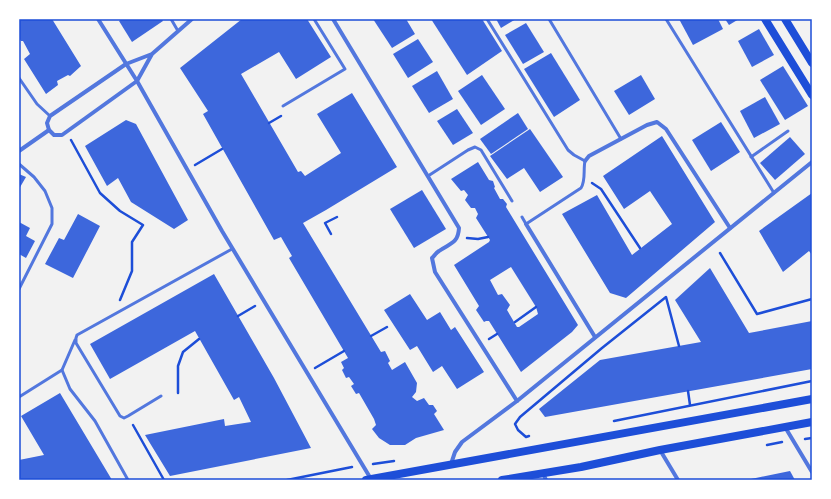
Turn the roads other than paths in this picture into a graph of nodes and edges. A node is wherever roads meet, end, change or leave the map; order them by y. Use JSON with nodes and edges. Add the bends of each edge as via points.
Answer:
{"nodes":[{"id":1,"x":98,"y":19,"type":"edge"},
{"id":2,"x":171,"y":19,"type":"edge"},
{"id":3,"x":192,"y":19,"type":"edge"},
{"id":4,"x":314,"y":19,"type":"edge"},
{"id":5,"x":333,"y":19,"type":"edge"},
{"id":6,"x":487,"y":19,"type":"edge"},
{"id":7,"x":549,"y":19,"type":"edge"},
{"id":8,"x":666,"y":19,"type":"edge"},
{"id":9,"x":765,"y":19,"type":"edge"},
{"id":10,"x":786,"y":19,"type":"edge"},
{"id":11,"x":178,"y":31,"type":"junction"},
{"id":12,"x":152,"y":54,"type":"junction"},
{"id":13,"x":812,"y":63,"type":"edge"},
{"id":14,"x":126,"y":64,"type":"junction"},
{"id":15,"x":19,"y":78,"type":"edge"},
{"id":16,"x":137,"y":81,"type":"junction"},
{"id":17,"x":812,"y":95,"type":"edge"},
{"id":18,"x":283,"y":106,"type":"dead end"},
{"id":19,"x":50,"y":116,"type":"junction"},
{"id":20,"x":49,"y":130,"type":"junction"},
{"id":21,"x":788,"y":131,"type":"dead end"},
{"id":22,"x":621,"y":139,"type":"junction"},
{"id":23,"x":19,"y":150,"type":"edge"},
{"id":24,"x":751,"y":157,"type":"junction"},
{"id":25,"x":585,"y":161,"type":"junction"},
{"id":26,"x":812,"y":162,"type":"edge"},
{"id":27,"x":19,"y":164,"type":"edge"},
{"id":28,"x":428,"y":176,"type":"junction"},
{"id":29,"x":774,"y":192,"type":"junction"},
{"id":30,"x":512,"y":201,"type":"dead end"},
{"id":31,"x":522,"y":217,"type":"dead end"},
{"id":32,"x":526,"y":224,"type":"junction"},
{"id":33,"x":730,"y":228,"type":"junction"},
{"id":34,"x":232,"y":249,"type":"junction"},
{"id":35,"x":19,"y":289,"type":"edge"},
{"id":36,"x":595,"y":337,"type":"junction"},
{"id":37,"x":76,"y":338,"type":"junction"},
{"id":38,"x":62,"y":370,"type":"junction"},
{"id":39,"x":161,"y":396,"type":"dead end"},
{"id":40,"x":19,"y":398,"type":"edge"},
{"id":41,"x":812,"y":400,"type":"edge"},
{"id":42,"x":517,"y":401,"type":"junction"},
{"id":43,"x":812,"y":422,"type":"edge"},
{"id":44,"x":785,"y":427,"type":"junction"},
{"id":45,"x":660,"y":450,"type":"junction"},
{"id":46,"x":451,"y":465,"type":"junction"},
{"id":47,"x":812,"y":472,"type":"edge"},
{"id":48,"x":544,"y":476,"type":"edge"},
{"id":49,"x":128,"y":480,"type":"edge"},
{"id":50,"x":369,"y":480,"type":"edge"},
{"id":51,"x":502,"y":480,"type":"edge"},
{"id":52,"x":678,"y":480,"type":"edge"}],
"edges":[{"from":1,"to":14,"type":"street"},
{"from":2,"to":11,"type":"lane"},
{"from":3,"to":11,"type":"street"},
{"from":4,"to":18,"type":"lane","via":[[345,69]]},
{"from":5,"to":28,"type":"street"},
{"from":6,"to":25,"type":"lane","via":[[568,150]]},
{"from":7,"to":22,"type":"lane"},
{"from":8,"to":24,"type":"lane"},
{"from":9,"to":17,"type":"main road"},
{"from":10,"to":13,"type":"main road"},
{"from":11,"to":12,"type":"street"},
{"from":12,"to":14,"type":"street"},
{"from":12,"to":16,"type":"street"},
{"from":14,"to":16,"type":"street"},
{"from":14,"to":19,"type":"street"},
{"from":15,"to":19,"type":"lane","via":[[37,104]]},
{"from":16,"to":20,"type":"street","via":[[62,135],[54,135]]},
{"from":16,"to":34,"type":"street"},
{"from":19,"to":20,"type":"street","via":[[47,123]]},
{"from":20,"to":23,"type":"street"},
{"from":21,"to":24,"type":"lane"},
{"from":22,"to":25,"type":"street","via":[[589,156]]},
{"from":22,"to":33,"type":"street","via":[[657,122],[666,129]]},
{"from":24,"to":29,"type":"lane"},
{"from":25,"to":32,"type":"lane","via":[[581,188]]},
{"from":26,"to":29,"type":"street"},
{"from":27,"to":35,"type":"lane","via":[[45,191],[52,208],[52,224]]},
{"from":28,"to":30,"type":"lane","via":[[475,147],[481,150]]},
{"from":28,"to":42,"type":"street","via":[[459,228],[459,236],[454,242],[432,258],[435,272]]},
{"from":29,"to":33,"type":"street"},
{"from":31,"to":32,"type":"lane"},
{"from":32,"to":36,"type":"street"},
{"from":33,"to":36,"type":"street"},
{"from":34,"to":37,"type":"lane","via":[[77,335]]},
{"from":34,"to":50,"type":"street"},
{"from":36,"to":42,"type":"street"},
{"from":37,"to":38,"type":"lane"},
{"from":37,"to":39,"type":"lane","via":[[76,343],[120,416],[124,418]]},
{"from":38,"to":40,"type":"lane"},
{"from":38,"to":49,"type":"lane","via":[[70,388],[95,421]]},
{"from":41,"to":46,"type":"main road"},
{"from":42,"to":46,"type":"street","via":[[462,442],[455,452]]},
{"from":43,"to":44,"type":"main road"},
{"from":44,"to":45,"type":"main road"},
{"from":44,"to":47,"type":"street"},
{"from":45,"to":48,"type":"main road"},
{"from":45,"to":52,"type":"street"},
{"from":46,"to":50,"type":"main road"},
{"from":48,"to":51,"type":"main road"}]}
